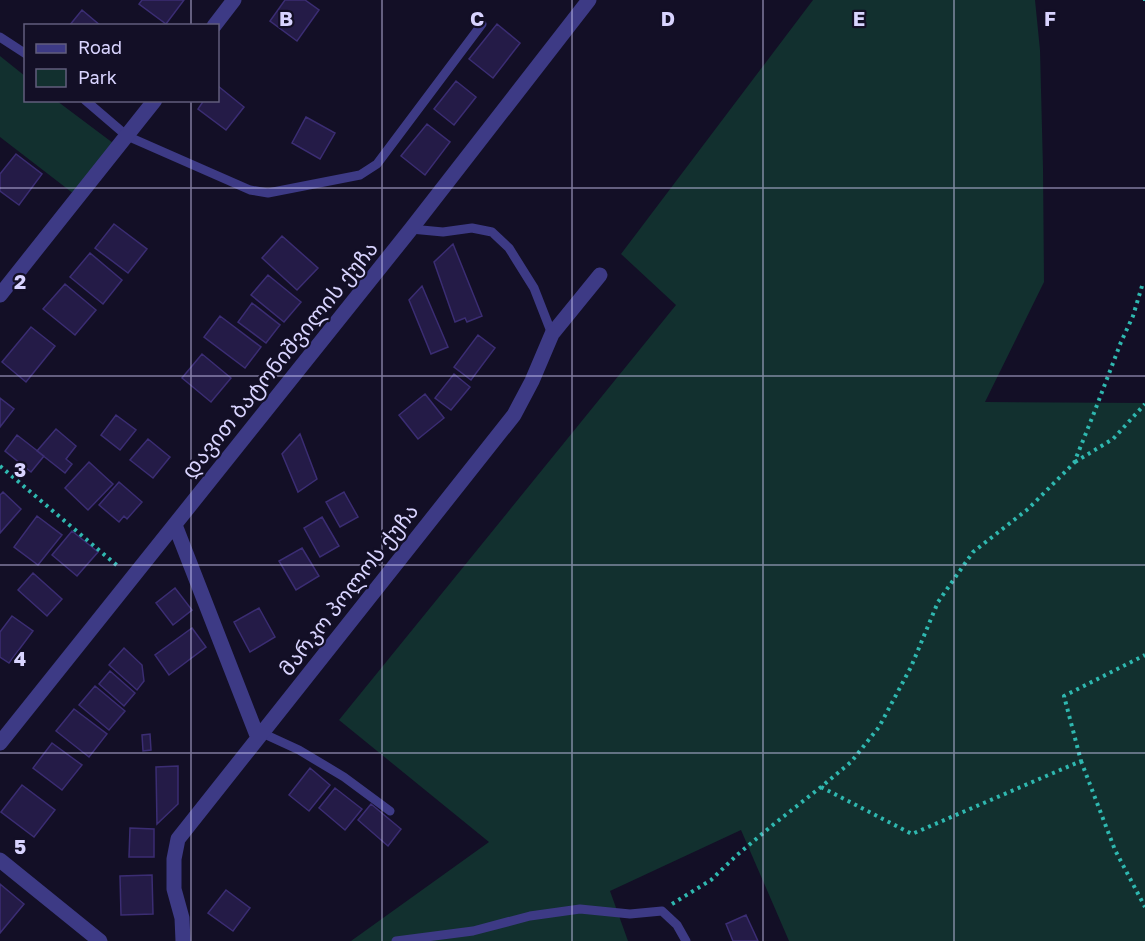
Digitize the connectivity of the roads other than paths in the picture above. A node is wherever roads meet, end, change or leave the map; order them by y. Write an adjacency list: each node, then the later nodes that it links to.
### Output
1 (234, 0): 3 (street)
2 (590, 0): 10 (street, დავით ბატონიშვილის ქუჩა)
3 (216, 24)
4 (482, 24): 9 (lane)
5 (0, 37): 6 (lane)
6 (24, 53)
7 (87, 102): 9 (lane)
8 (153, 102): 9 (street)
9 (127, 136): 12 (street)
10 (411, 229): 13 (lane); 14 (street, დავით ბატონიშვილის ქუჩა)
11 (600, 275): 13 (street, მარკო პოლოს ქუჩა)
12 (0, 295)
13 (552, 334): 15 (street, მარკო პოლოს ქუჩა)
14 (175, 525): 15 (street); 16 (street, დავით ბატონიშვილის ქუჩა)
15 (260, 735): 17 (lane); 20 (street, მარკო პოლოს ქუჩა)
16 (0, 743)
17 (390, 811)
18 (0, 860): 19 (street)
19 (100, 941)
20 (183, 941)
21 (396, 941): 22 (lane)
22 (686, 941)

